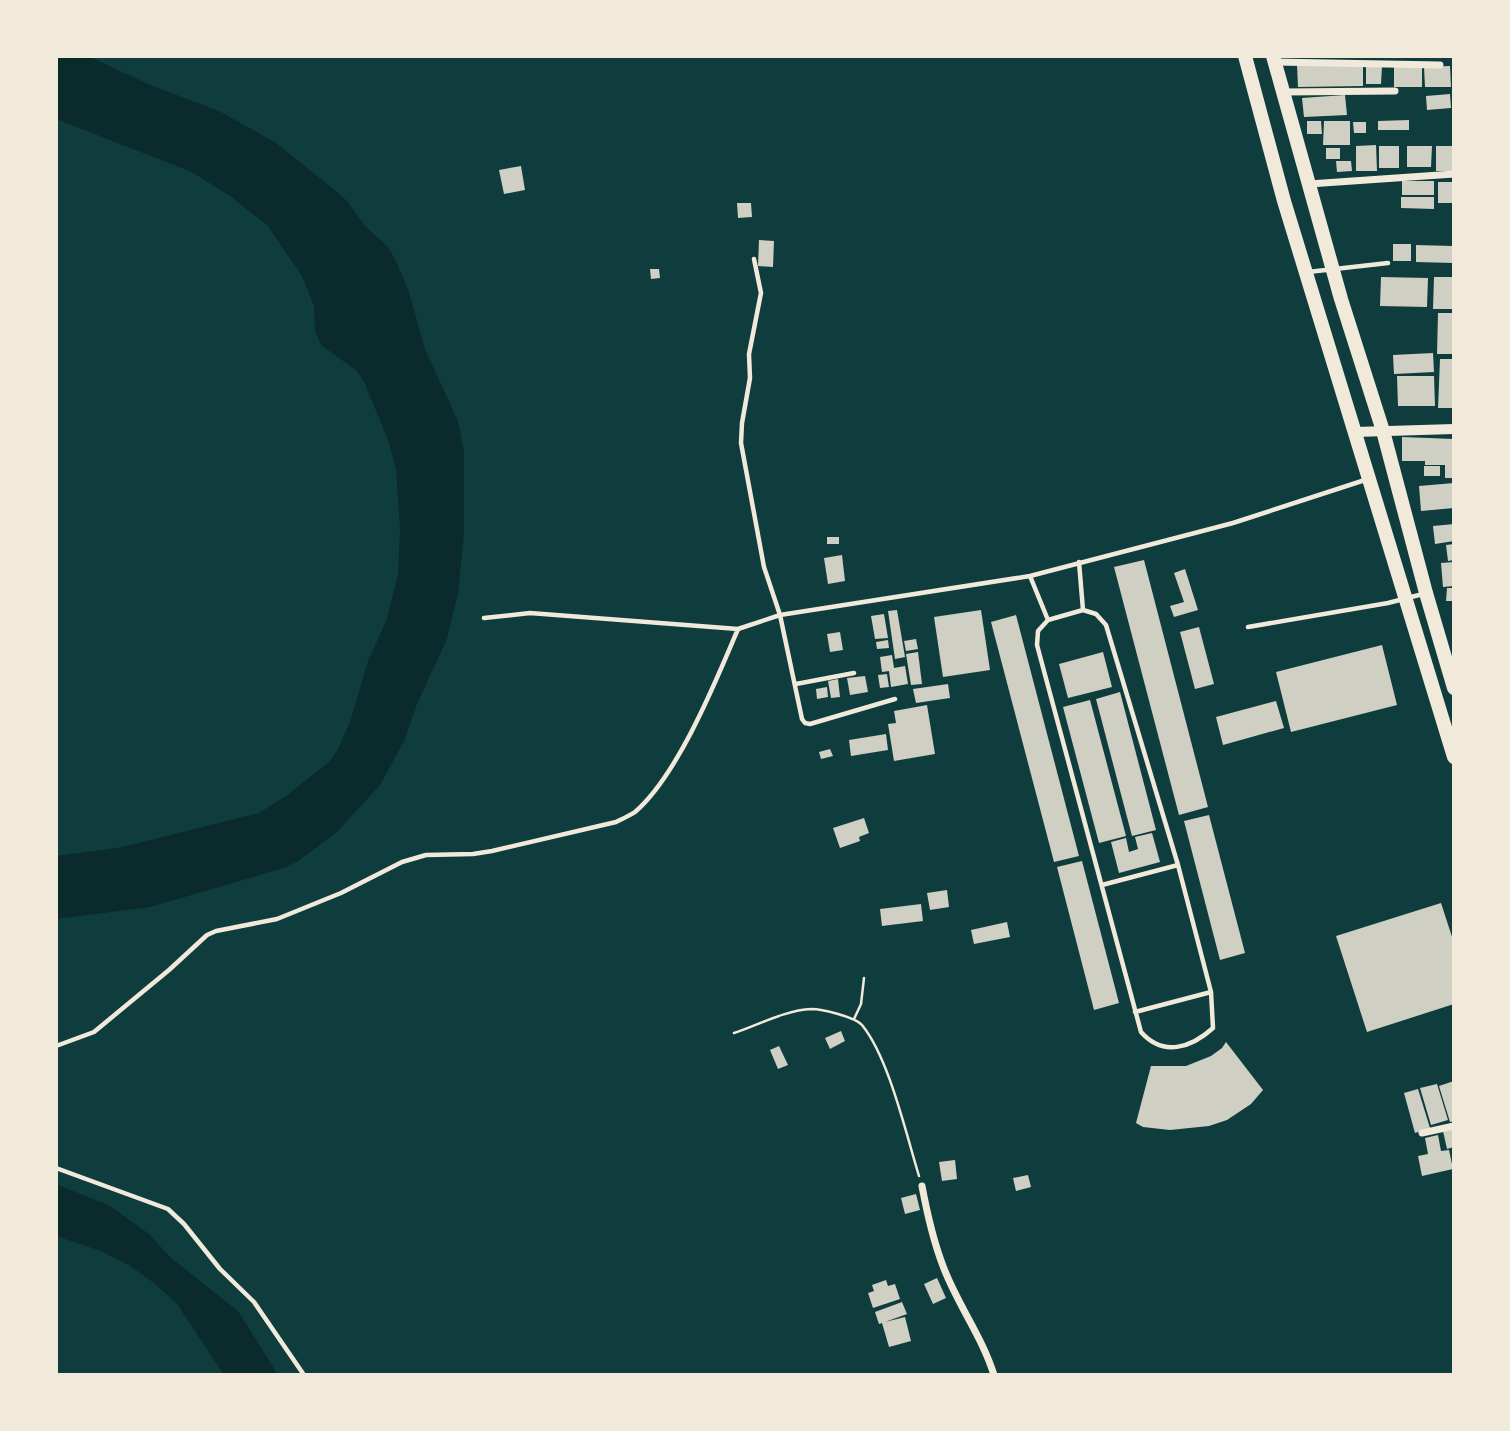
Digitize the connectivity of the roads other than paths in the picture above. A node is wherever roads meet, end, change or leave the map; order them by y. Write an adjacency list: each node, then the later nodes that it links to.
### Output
1 (1245, 56): 11 (main road)
2 (1273, 59): 3 (street); 5 (main road)
3 (1440, 65)
4 (1395, 91): 5 (street)
5 (1283, 92): 7 (main road)
6 (1454, 173): 7 (street)
7 (1310, 184): 10 (main road)
8 (754, 259): 21 (lane)
9 (1388, 263): 10 (lane)
10 (1332, 269): 11 (lane); 13 (main road)
11 (1306, 272): 14 (main road)
12 (1454, 429): 13 (street)
13 (1383, 431): 14 (street); 18 (main road)
14 (1356, 432): 15 (main road)
15 (1370, 478): 16 (lane); 19 (main road)
16 (1079, 562): 17 (lane); 20 (lane)
17 (1030, 576): 21 (lane); 23 (lane)
18 (1426, 593): 19 (lane); 26 (main road)
19 (1407, 600): 24 (lane); 31 (main road)
20 (1083, 610): 23 (lane); 32 (lane)
21 (780, 615): 25 (lane); 28 (lane)
22 (484, 618): 25 (lane)
23 (1048, 620): 33 (lane)
24 (1248, 627)
25 (738, 629): 36 (lane)
26 (1451, 671): 29 (main road)
27 (854, 673): 28 (lane)
28 (796, 684): 30 (lane)
29 (1454, 688)
30 (895, 699)
31 (1454, 757)
32 (1178, 865): 33 (lane); 34 (lane)
33 (1102, 885): 35 (lane)
34 (1211, 992): 35 (lane); 35 (lane)
35 (1135, 1012)
36 (56, 1046)
37 (1454, 1126): 38 (street)
38 (1422, 1133)
39 (56, 1168): 41 (lane)
40 (922, 1186): 42 (street)
41 (304, 1375)
42 (994, 1375)

